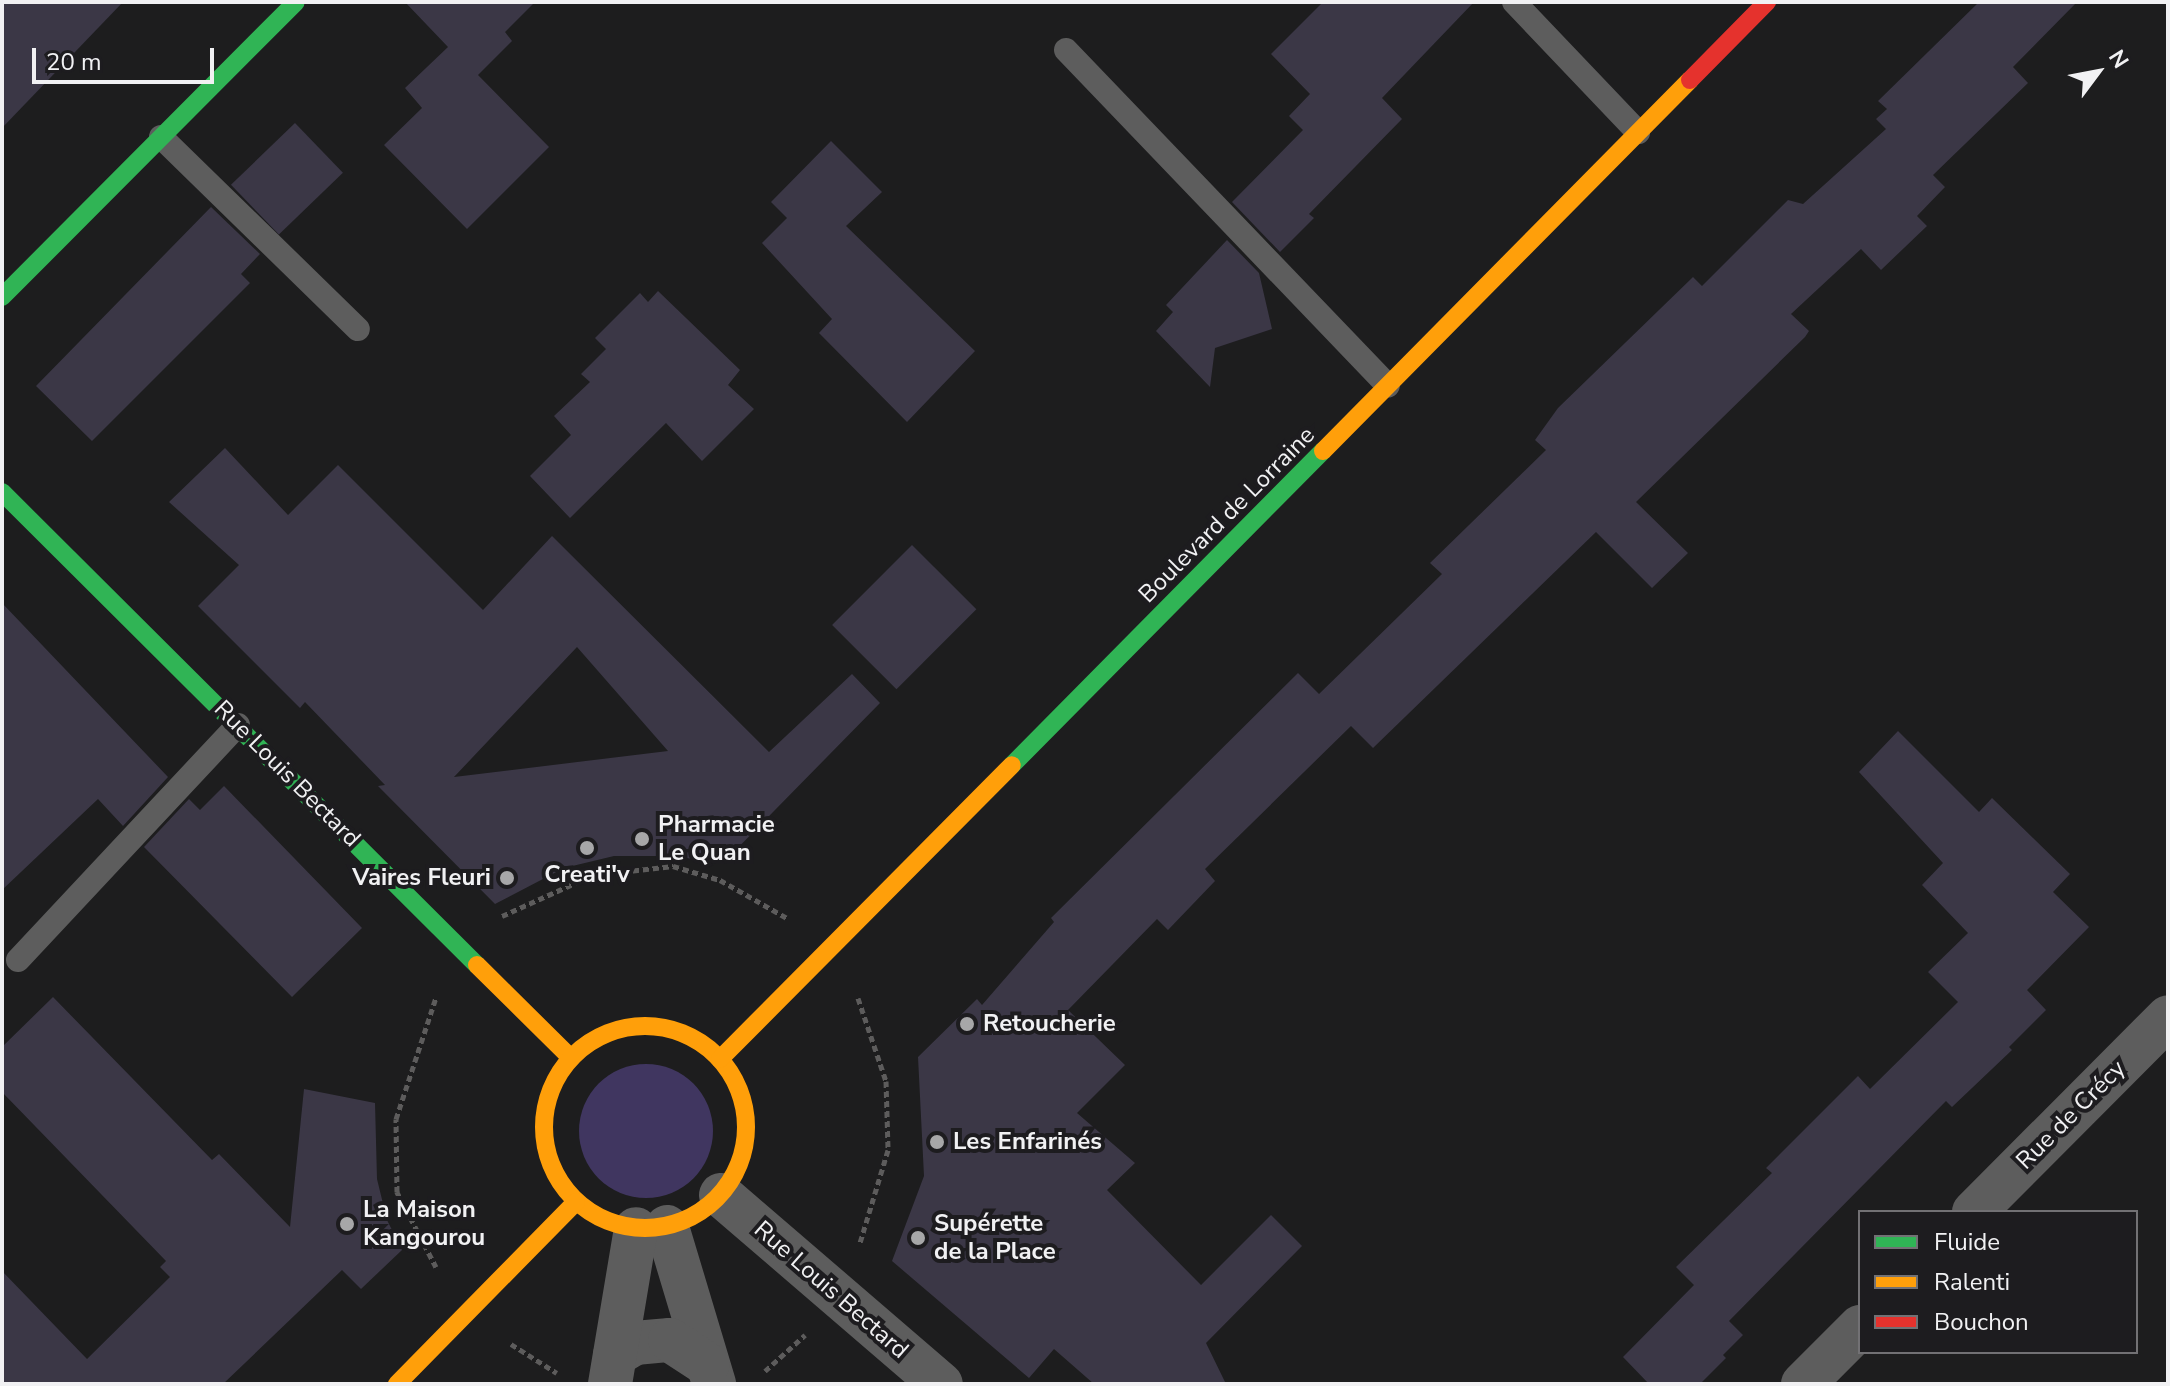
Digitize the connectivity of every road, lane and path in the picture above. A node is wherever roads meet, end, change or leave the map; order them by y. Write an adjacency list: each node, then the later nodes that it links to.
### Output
1 (296, 2): 6 (main road)
2 (1514, 2): 5 (lane)
3 (1767, 2): 5 (main road, Boulevard de Lorraine)
4 (1066, 50): 9 (lane)
5 (1638, 132): 9 (main road, Boulevard de Lorraine)
6 (161, 137): 7 (main road); 8 (lane)
7 (2, 297)
8 (358, 329)
9 (1388, 386): 13 (main road, Boulevard de Lorraine)
10 (2, 492): 11 (main road, Rue Louis Bectard)
11 (238, 725): 12 (main road, Rue Louis Bectard); 14 (lane)
12 (458, 943): 13 (path); 16 (main road, Rue Louis Bectard); 23 (path)
13 (830, 949): 17 (main road, Boulevard de Lorraine); 22 (path)
14 (18, 960)
15 (2168, 1017): 20 (street, Rue de Crécy)
16 (570, 1057): 17 (main road); 19 (main road)
17 (720, 1059): 18 (main road)
18 (721, 1195): 21 (main road); 22 (street, Rue Louis Bectard)
19 (576, 1202): 21 (main road); 23 (main road)
20 (1976, 1210)
21 (652, 1228): 25 (street); 26 (street)
22 (841, 1299): 27 (path); 29 (street, Rue Louis Bectard)
23 (467, 1313): 25 (path); 28 (main road)
24 (1858, 1329): 30 (street)
25 (599, 1372): 26 (street)
26 (711, 1375)
27 (761, 1375)
28 (397, 1384)
29 (941, 1384)
30 (1803, 1384)

